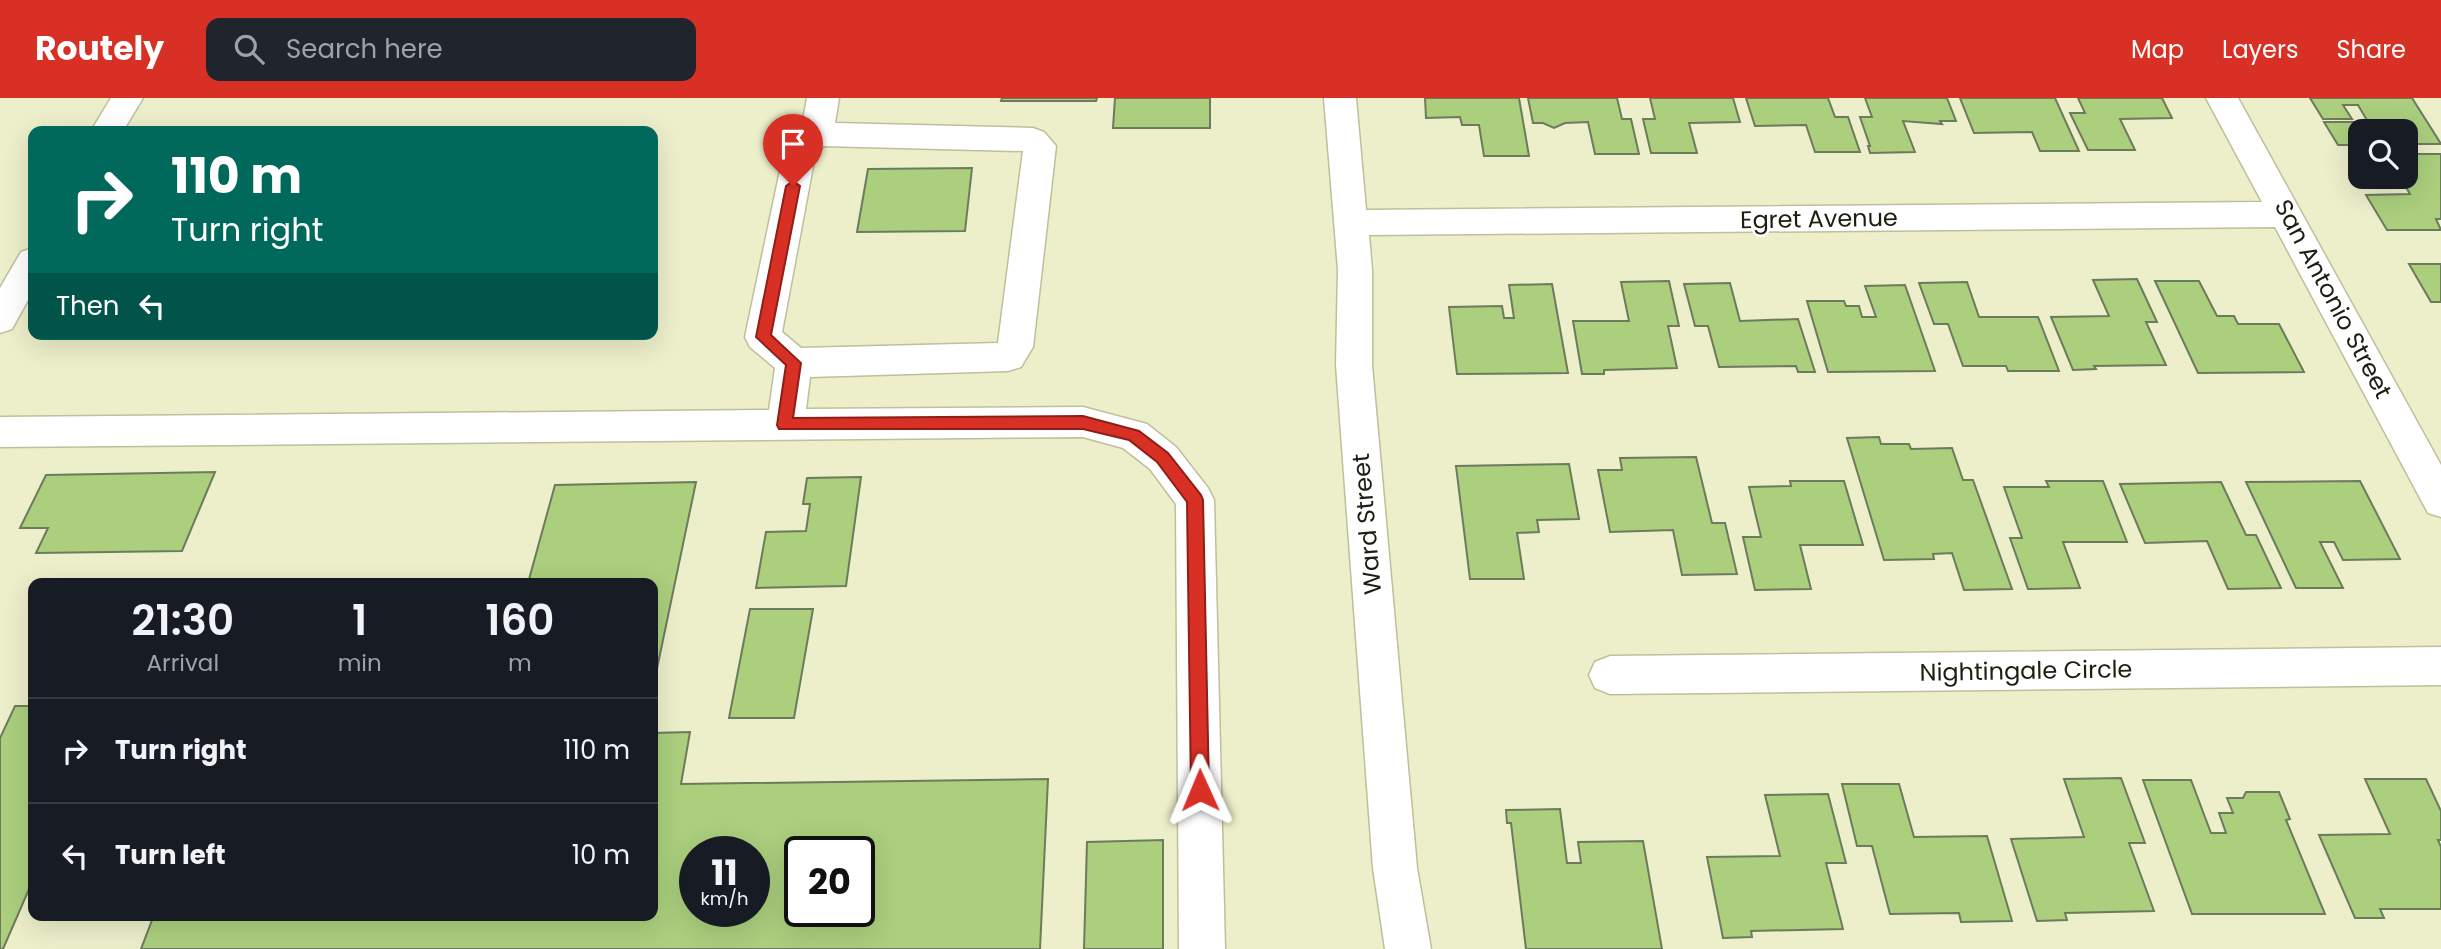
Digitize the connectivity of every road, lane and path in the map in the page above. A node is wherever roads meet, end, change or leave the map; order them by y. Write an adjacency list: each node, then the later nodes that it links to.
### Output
1 (127, 98): 5 (street)
2 (823, 98): 6 (street)
3 (1340, 98): 8 (street, Ward Street)
4 (2222, 98): 7 (street, San Antonio Street)
5 (110, 126)
6 (813, 134): 11 (street); 11 (street)
7 (2287, 214): 8 (street, Egret Avenue); 14 (street, San Antonio Street)
8 (1352, 223): 18 (street, Ward Street)
9 (28, 270): 10 (street)
10 (0, 319)
11 (794, 363): 12 (street)
12 (785, 425): 13 (street); 17 (street)
13 (0, 432)
14 (2441, 501)
15 (2441, 666): 16 (street, Nightingale Circle)
16 (1610, 675)
17 (1202, 949)
18 (1408, 949)

